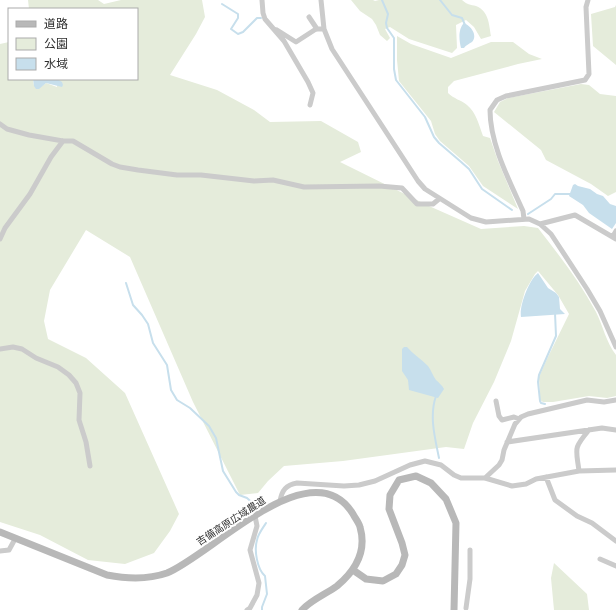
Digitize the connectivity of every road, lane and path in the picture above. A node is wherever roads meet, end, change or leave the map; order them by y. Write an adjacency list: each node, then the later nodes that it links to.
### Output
1 (262, 0): 5 (street)
2 (321, 0): 7 (street)
3 (588, 0): 12 (street)
4 (310, 17): 6 (street)
5 (273, 27): 6 (street); 8 (street)
6 (317, 29): 7 (street)
7 (324, 29): 11 (street)
8 (310, 105)
9 (0, 124): 10 (street)
10 (63, 141): 11 (street); 16 (street)
11 (438, 199): 12 (street)
12 (524, 219): 13 (street)
13 (540, 224): 15 (street); 17 (street)
14 (616, 231): 15 (street)
15 (614, 237)
16 (0, 239)
17 (616, 347)
18 (0, 349): 25 (street)
19 (616, 400): 21 (street)
20 (496, 401): 21 (street)
21 (519, 419): 24 (street)
22 (589, 430): 23 (street); 24 (street); 27 (street)
23 (616, 430)
24 (507, 442): 29 (street)
25 (90, 466)
26 (616, 470): 27 (street)
27 (579, 471): 28 (street)
28 (546, 477): 29 (street); 34 (street)
29 (486, 478): 30 (street)
30 (280, 501): 31 (street, 吉備高原広域農道); 39 (street, 吉備高原広域農道)
31 (255, 516): 33 (street, 吉備高原広域農道); 41 (street)
32 (0, 532): 33 (street, 吉備高原広域農道)
33 (15, 539): 36 (street)
34 (616, 541)
35 (470, 550): 40 (street)
36 (0, 551)
37 (600, 559): 38 (street)
38 (616, 566)
39 (354, 570): 42 (street, 吉備高原広域農道); 43 (street)
40 (466, 609)
41 (247, 610)
42 (302, 610)
43 (454, 610)

